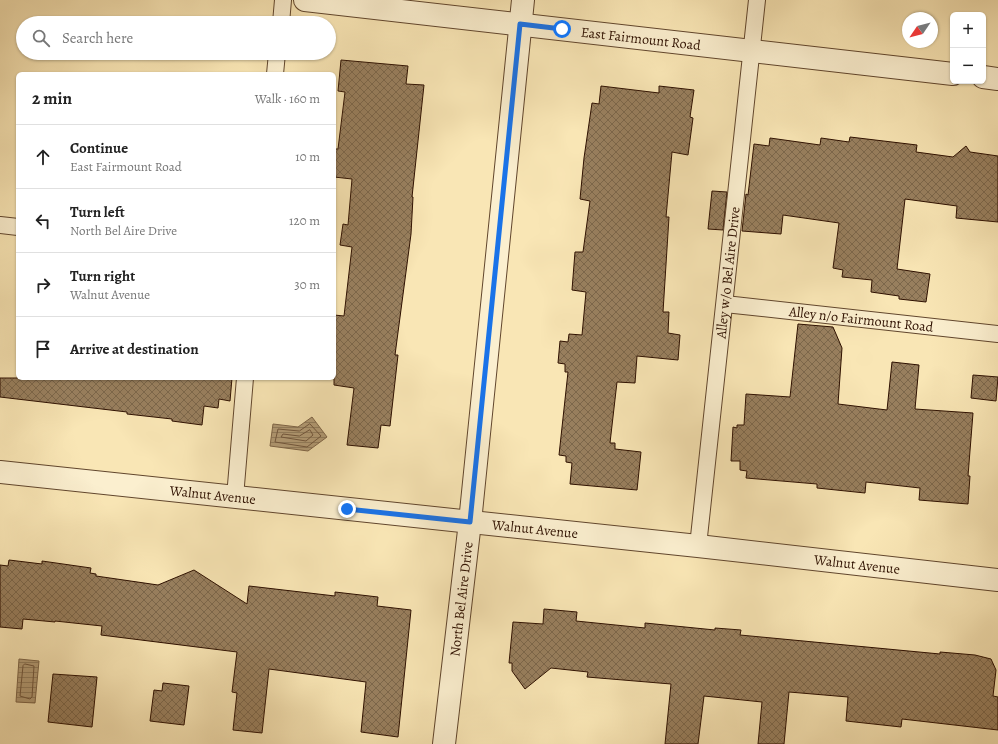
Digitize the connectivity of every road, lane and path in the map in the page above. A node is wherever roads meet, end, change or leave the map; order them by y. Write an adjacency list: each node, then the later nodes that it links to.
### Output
1 (283, 0): 5 (lane)
2 (305, 0): 6 (street, East Fairmount Road)
3 (523, 0): 6 (street, North Bel Aire Drive)
4 (758, 0): 7 (lane, Alley w/o Bel Aire Drive)
5 (281, 16)
6 (520, 24): 7 (street, East Fairmount Road); 20 (street, North Bel Aire Drive)
7 (751, 52): 10 (street, East Fairmount Road); 15 (lane, Alley w/o Bel Aire Drive)
8 (276, 60): 9 (lane)
9 (275, 72)
10 (950, 74)
11 (986, 77): 12 (street)
12 (998, 79)
13 (0, 225): 14 (lane)
14 (16, 227)
15 (725, 304): 16 (lane, Alley n/o Fairmount Road); 21 (lane, Alley w/o Bel Aire Drive)
16 (998, 334)
17 (245, 380): 19 (lane)
18 (0, 472): 19 (street, Walnut Avenue)
19 (235, 497): 20 (street, Walnut Avenue)
20 (470, 522): 21 (street, Walnut Avenue); 23 (street, North Bel Aire Drive)
21 (698, 546): 22 (street, Walnut Avenue)
22 (998, 580)
23 (444, 744)

